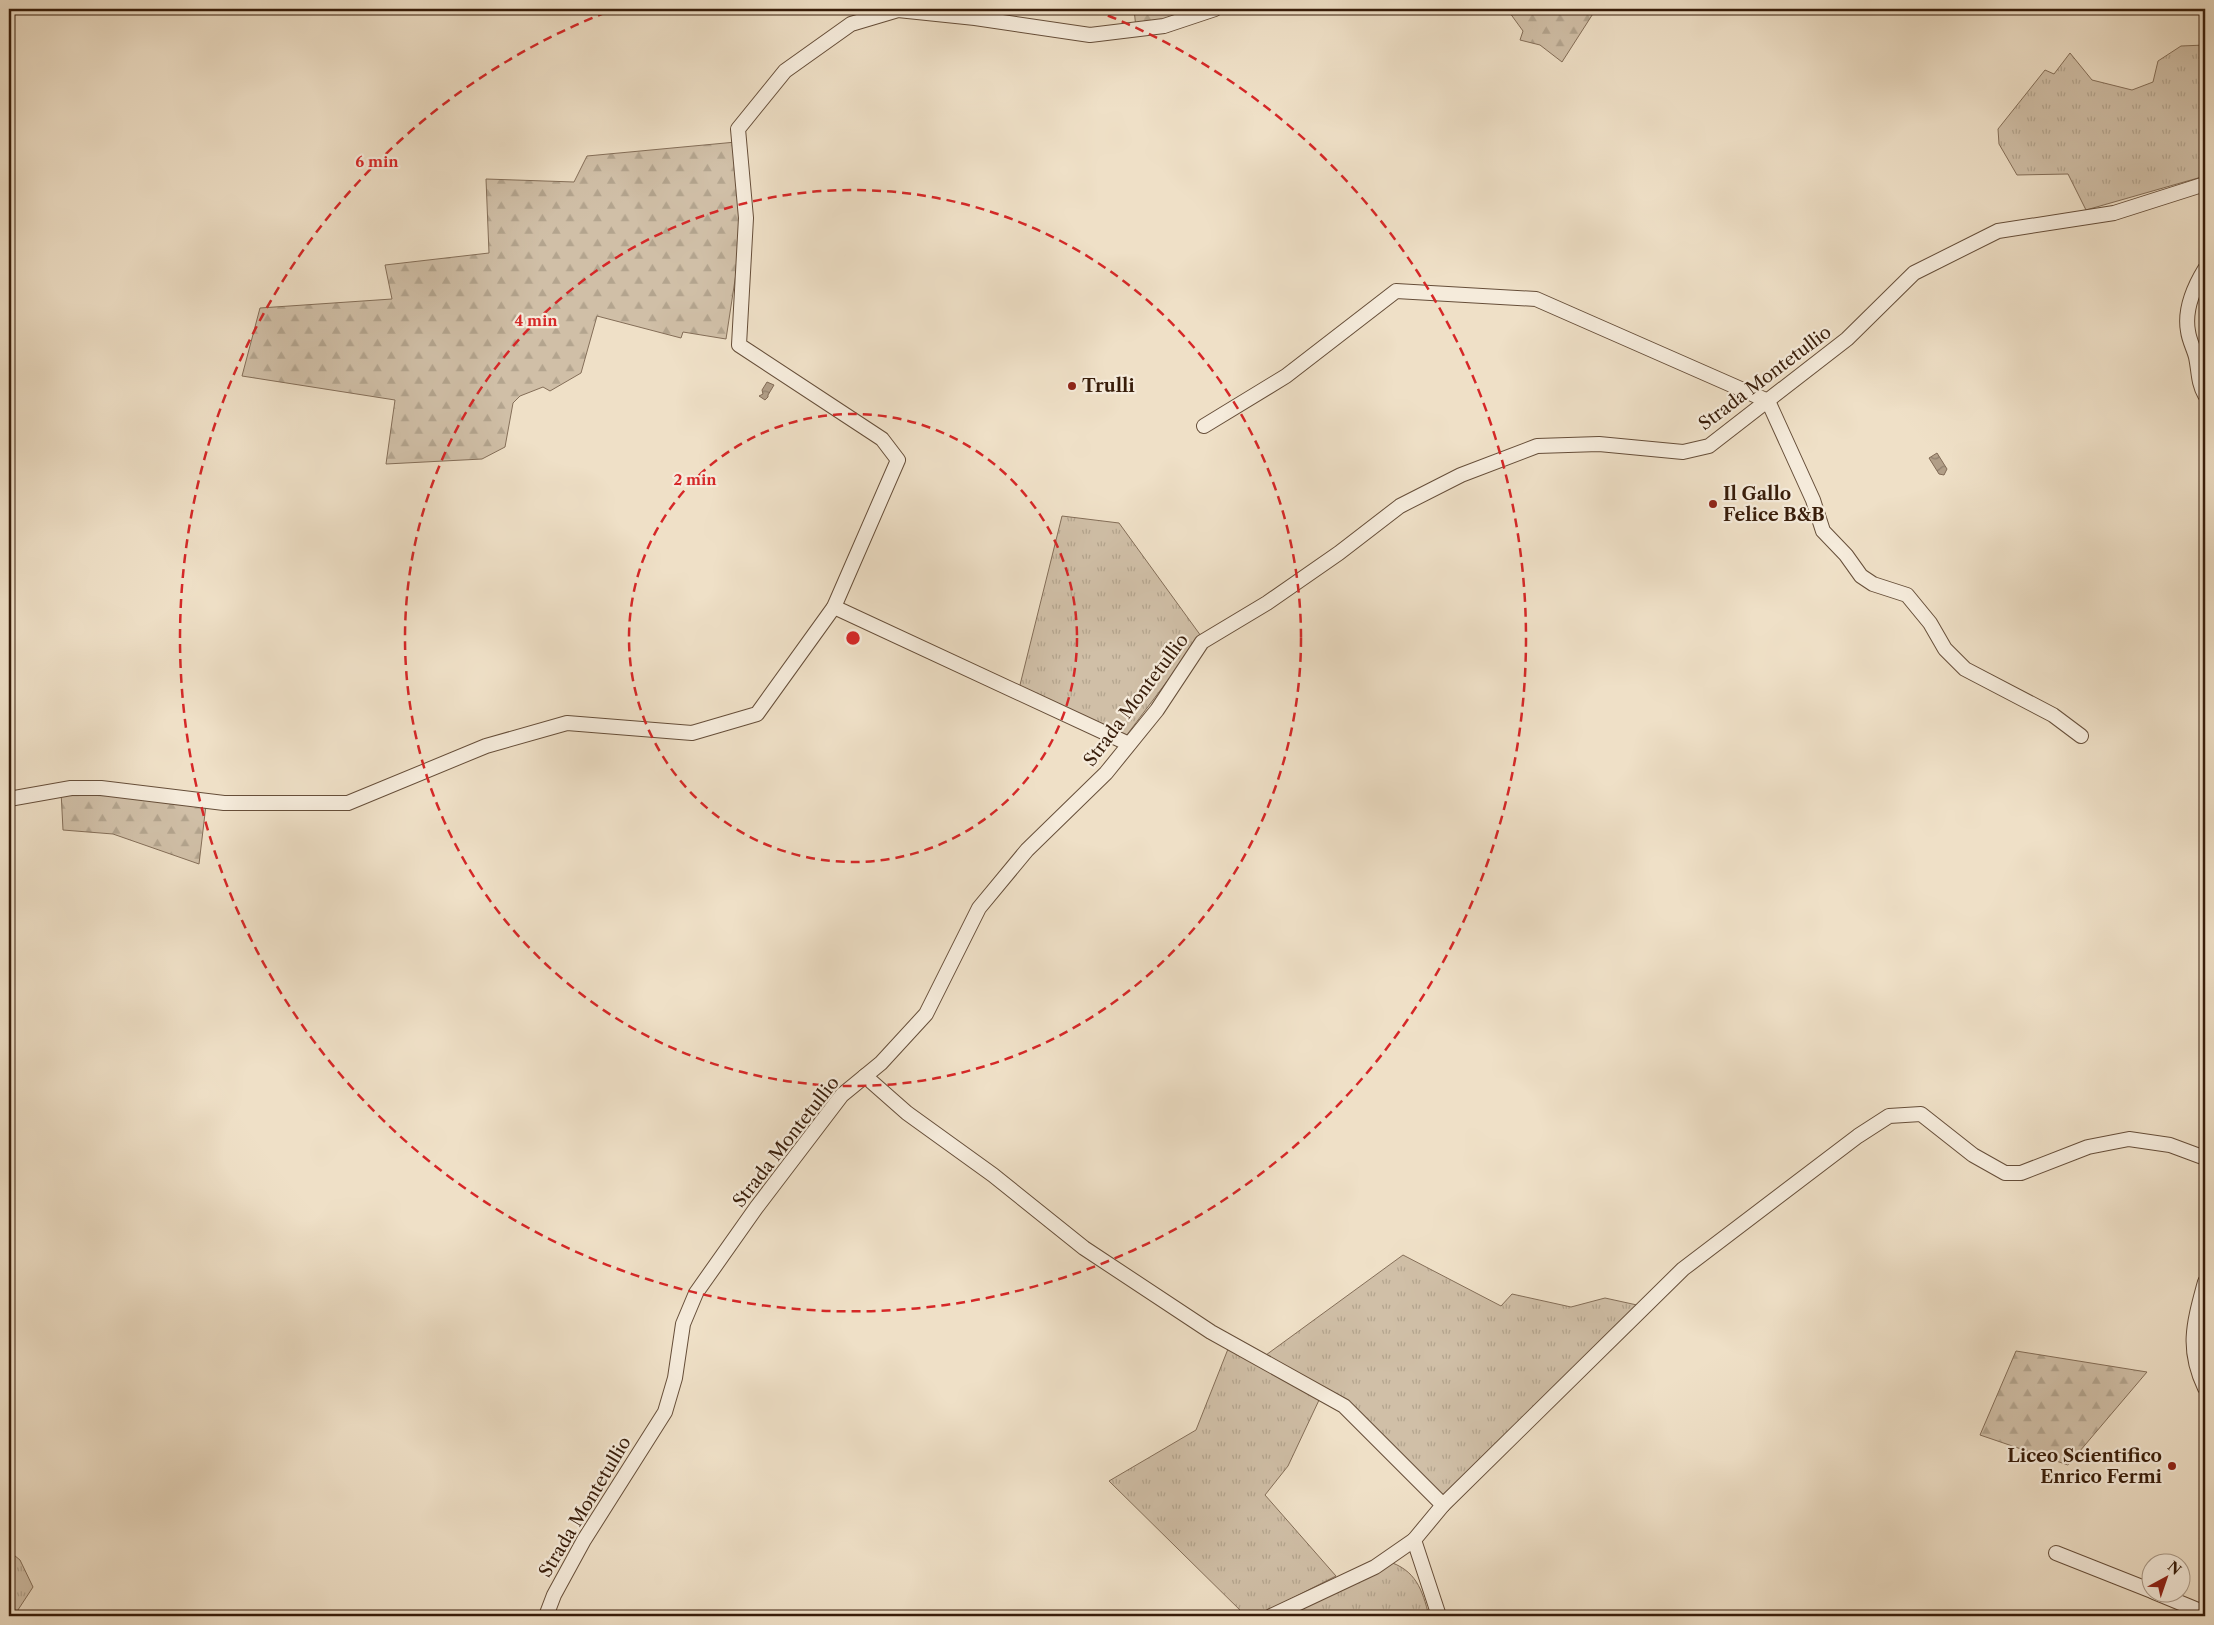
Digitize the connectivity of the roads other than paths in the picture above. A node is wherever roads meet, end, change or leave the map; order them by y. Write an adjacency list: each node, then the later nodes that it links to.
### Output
1 (1215, 9): 7 (street)
2 (2205, 184): 5 (street, Strada Montetullio)
3 (2205, 269): 4 (street)
4 (2205, 395)
5 (1768, 401): 6 (street); 8 (street); 9 (street, Strada Montetullio)
6 (1204, 426)
7 (834, 607): 9 (street); 10 (street)
8 (2081, 736)
9 (1129, 744): 11 (street, Strada Montetullio)
10 (9, 799)
11 (865, 1076): 15 (street); 21 (street, Strada Montetullio)
12 (2205, 1158): 15 (street)
13 (2205, 1282): 14 (street)
14 (2205, 1388)
15 (1443, 1505): 16 (street)
16 (1414, 1540): 22 (street); 23 (street)
17 (2056, 1553): 18 (street)
18 (2142, 1588)
19 (2178, 1602): 20 (street)
20 (2205, 1613)
21 (546, 1616)
22 (1271, 1616)
23 (1439, 1616)

